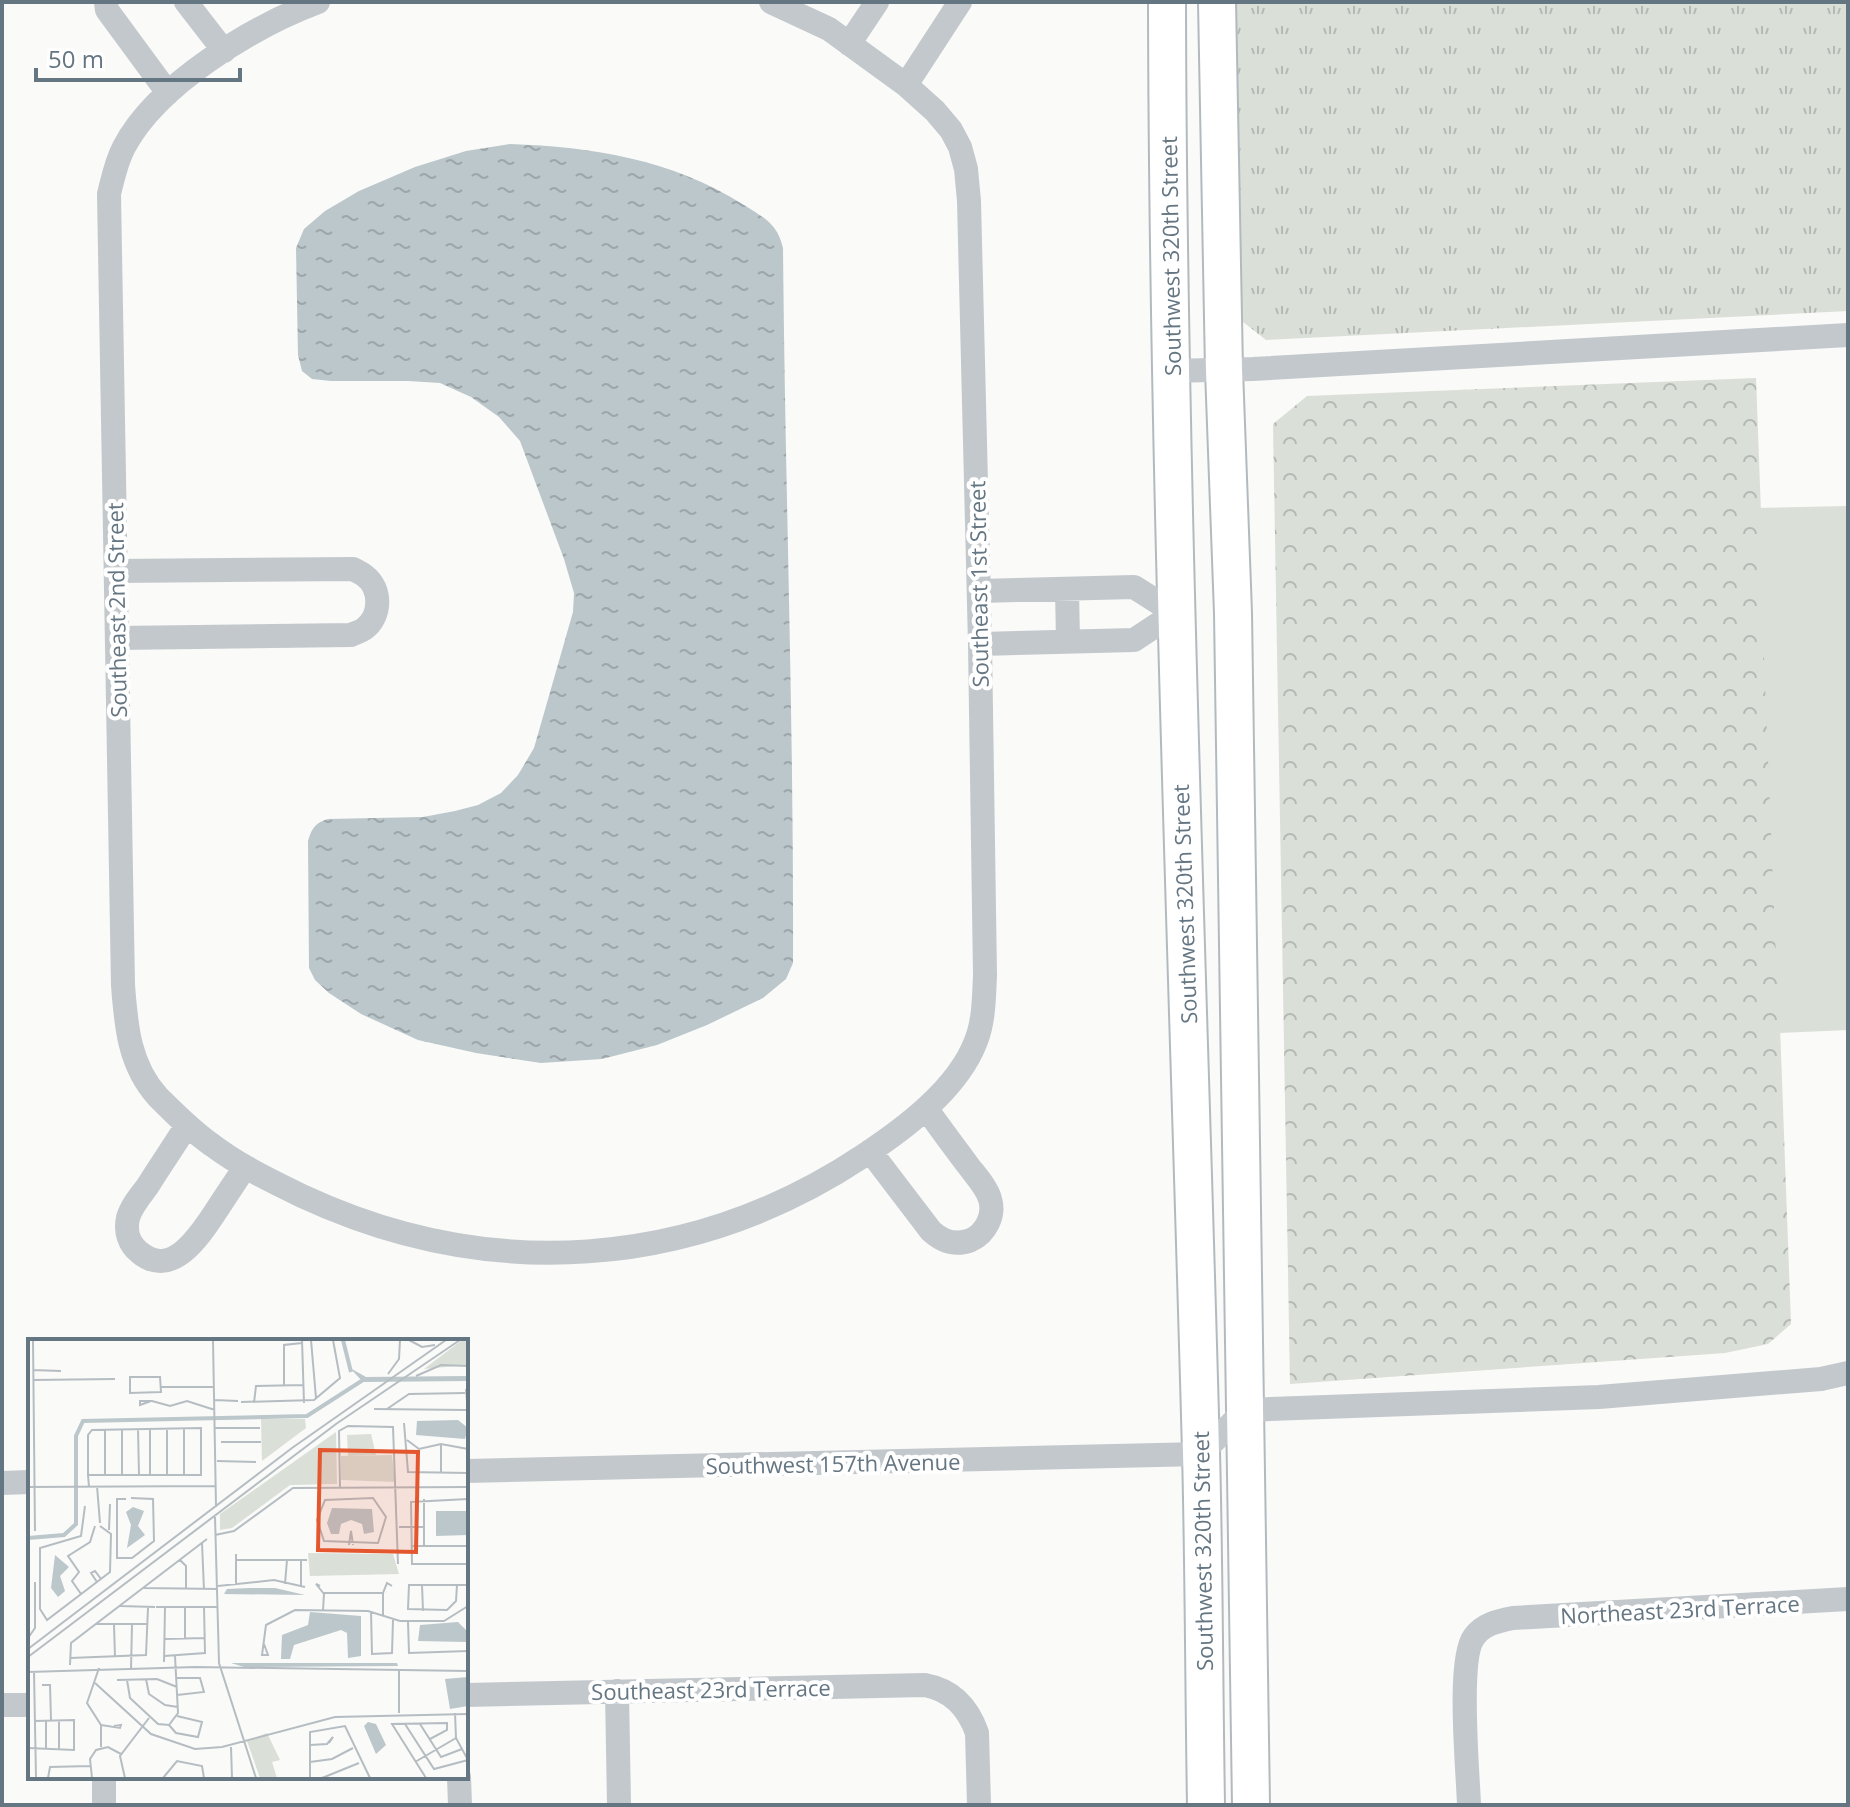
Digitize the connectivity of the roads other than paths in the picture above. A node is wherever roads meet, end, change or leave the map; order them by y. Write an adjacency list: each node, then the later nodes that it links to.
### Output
1 (106, 2): 12 (street)
2 (186, 2): 10 (street)
3 (318, 2): 10 (street, Southeast 2nd Street)
4 (771, 2): 9 (street, Southeast 1st Street)
5 (877, 2): 9 (street)
6 (960, 2): 11 (street)
7 (1167, 2): 15 (street, Southwest 320th Street)
8 (1217, 2): 14 (street, Southwest 320th Street)
9 (857, 49): 11 (street, Southeast 1st Street)
10 (224, 51): 12 (street, Southeast 2nd Street)
11 (906, 85): 18 (street, Southeast 1st Street)
12 (168, 93): 16 (street, Southeast 2nd Street)
13 (1848, 335): 14 (street)
14 (1224, 370): 15 (street); 20 (street, Southwest 320th Street)
15 (1171, 371): 19 (street, Southwest 320th Street)
16 (116, 571): 21 (street, Southeast 2nd Street); 21 (street)
17 (1067, 589): 18 (street); 19 (street); 22 (street)
18 (979, 591): 23 (street, Southeast 1st Street)
19 (1175, 613): 20 (street); 22 (street); 30 (street, Southwest 320th Street)
20 (1233, 613): 29 (street, Southwest 320th Street)
21 (117, 638): 25 (street, Southeast 2nd Street)
22 (1068, 641): 23 (street)
23 (980, 644): 24 (street, Southeast 1st Street)
24 (926, 1108): 26 (street, Southeast 1st Street); 26 (street)
25 (187, 1125): 27 (street, Southeast 2nd Street); 27 (street)
26 (870, 1151): 27 (street, Southeast 2nd Street)
27 (245, 1167)
28 (1848, 1373): 29 (street)
29 (1245, 1410): 30 (street); 46 (street, Southwest 320th Street)
30 (1201, 1454): 31 (street, Southwest 157th Avenue); 45 (street, Southwest 320th Street)
31 (468, 1471)
32 (28, 1482): 33 (street)
33 (2, 1483)
34 (1848, 1599): 47 (street, Northeast 23rd Terrace)
35 (617, 1691): 36 (street, Southeast 23rd Terrace); 43 (street); 44 (street, Southeast 23rd Terrace)
36 (468, 1695)
37 (2, 1705): 38 (street)
38 (28, 1705)
39 (104, 1779): 41 (street)
40 (459, 1779): 42 (street)
41 (104, 1805)
42 (460, 1805)
43 (619, 1805)
44 (979, 1805)
45 (1206, 1805)
46 (1251, 1805)
47 (1469, 1805)

